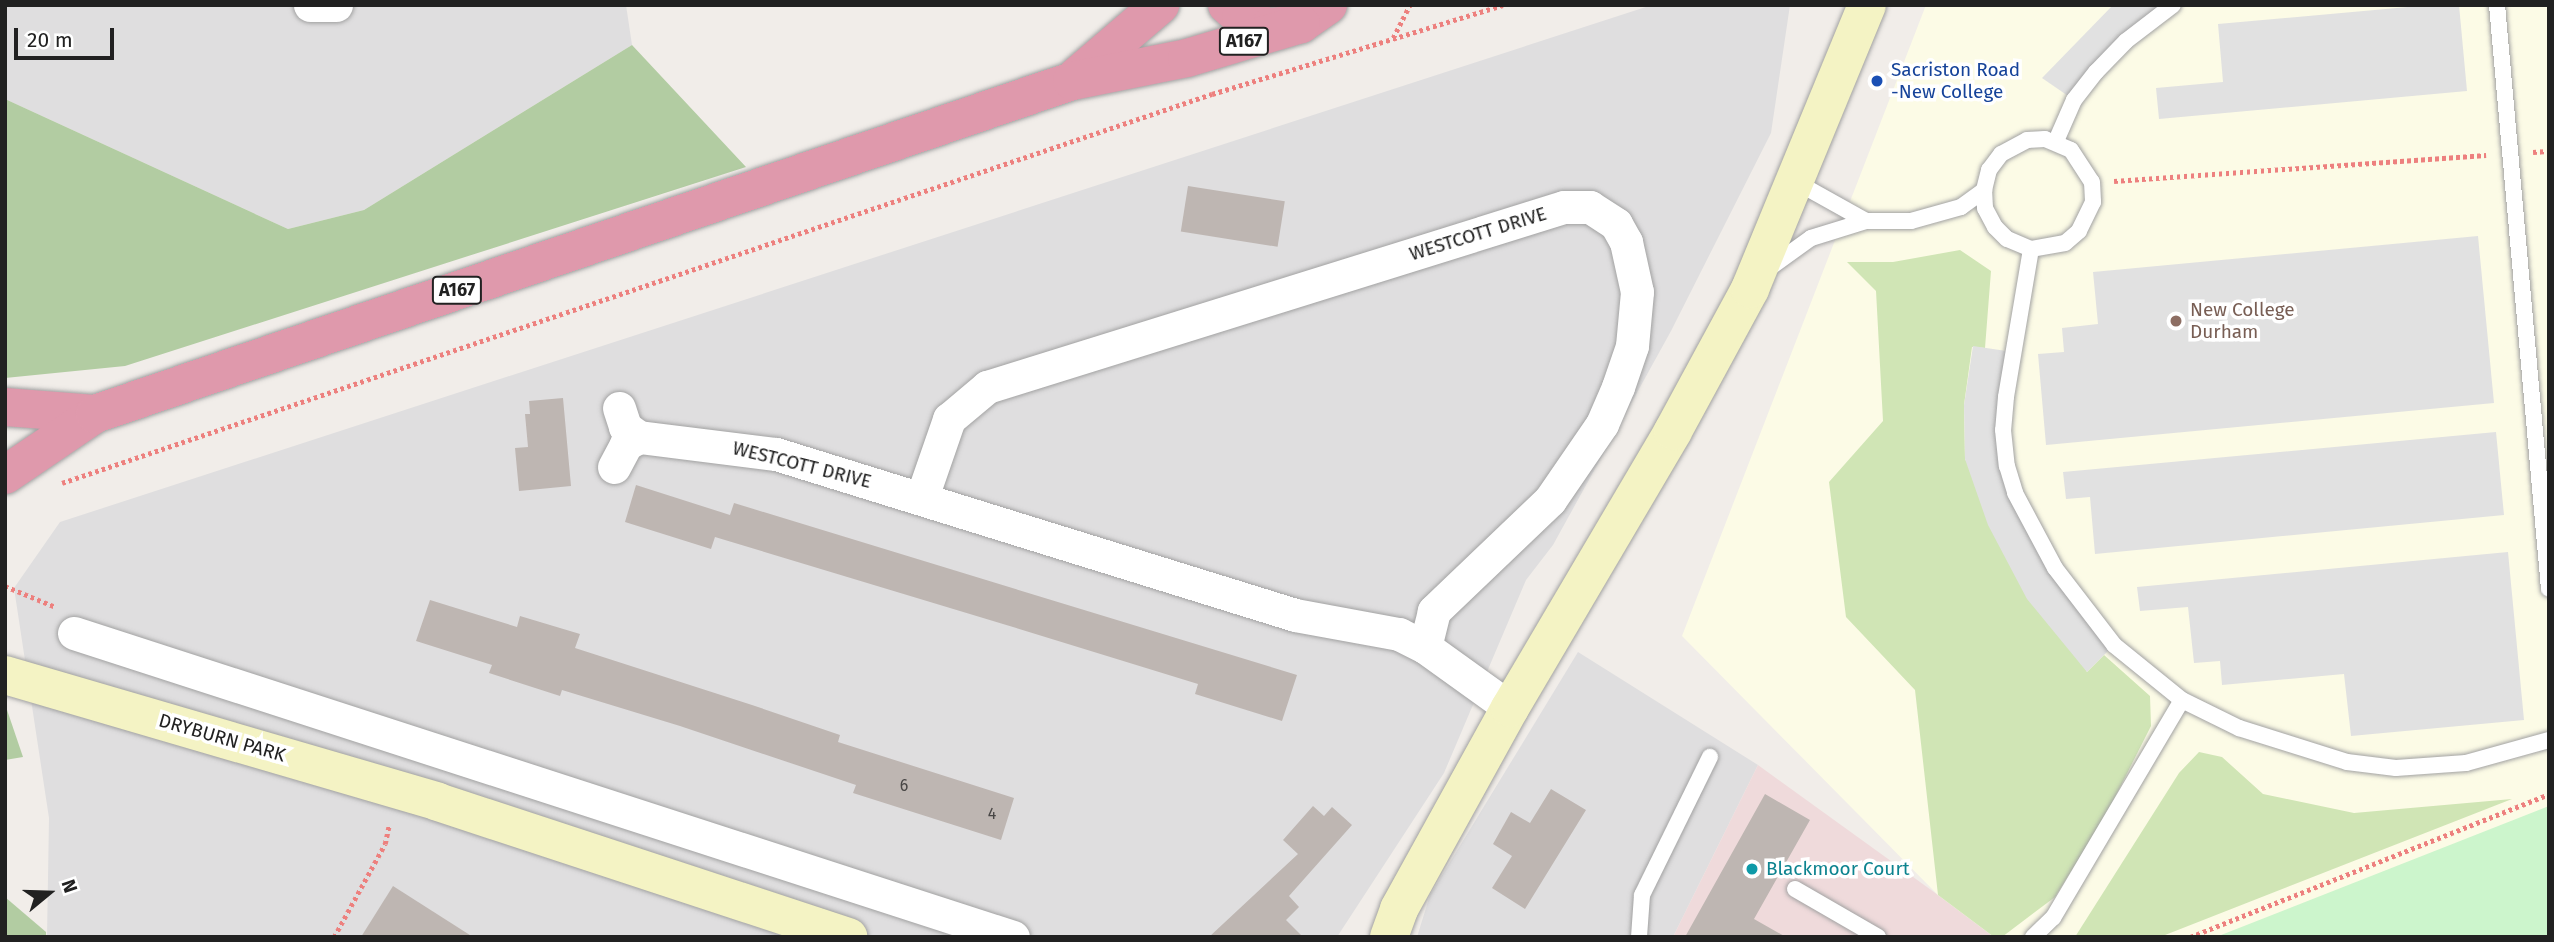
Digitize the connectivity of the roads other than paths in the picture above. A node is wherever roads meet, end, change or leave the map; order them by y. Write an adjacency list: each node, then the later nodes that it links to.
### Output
1 (310, 5): 2 (street)
2 (336, 5)
3 (1160, 5): 9 (highway, A167)
4 (1227, 5): 8 (highway)
5 (1867, 5): 11 (main road)
6 (2173, 5): 10 (lane)
7 (2497, 5): 23 (lane)
8 (1314, 14): 9 (highway, A167)
9 (1072, 81): 18 (highway, A167)
10 (2056, 141): 12 (lane); 14 (lane)
11 (1796, 182): 13 (lane); 15 (main road)
12 (1983, 190): 13 (lane); 14 (lane)
13 (1866, 221): 15 (lane)
14 (2031, 249): 27 (lane)
15 (1755, 278): 28 (main road)
16 (5, 407): 18 (highway, A167)
17 (620, 408): 19 (street)
18 (95, 414): 21 (highway, A167)
19 (639, 437): 20 (street); 22 (street, WESTCOTT DRIVE)
20 (614, 467)
21 (5, 475)
22 (922, 497): 25 (street, WESTCOTT DRIVE); 25 (street, WESTCOTT DRIVE)
23 (2549, 589)
24 (74, 633): 30 (street)
25 (1425, 647): 28 (street, WESTCOTT DRIVE)
26 (5, 675): 32 (main road, DRYBURN PARK)
27 (2182, 699): 29 (lane); 42 (lane)
28 (1510, 708): 36 (main road)
29 (2549, 740)
30 (454, 757): 32 (street); 33 (street)
31 (1710, 757): 40 (lane)
32 (438, 802): 35 (main road, DRYBURN PARK)
33 (811, 875): 35 (street); 38 (street)
34 (1795, 888): 41 (lane)
35 (797, 920): 37 (main road, DRYBURN PARK)
36 (1394, 923): 39 (main road)
37 (848, 937)
38 (1013, 937)
39 (1373, 937)
40 (1639, 937)
41 (1878, 937)
42 (2033, 937)

